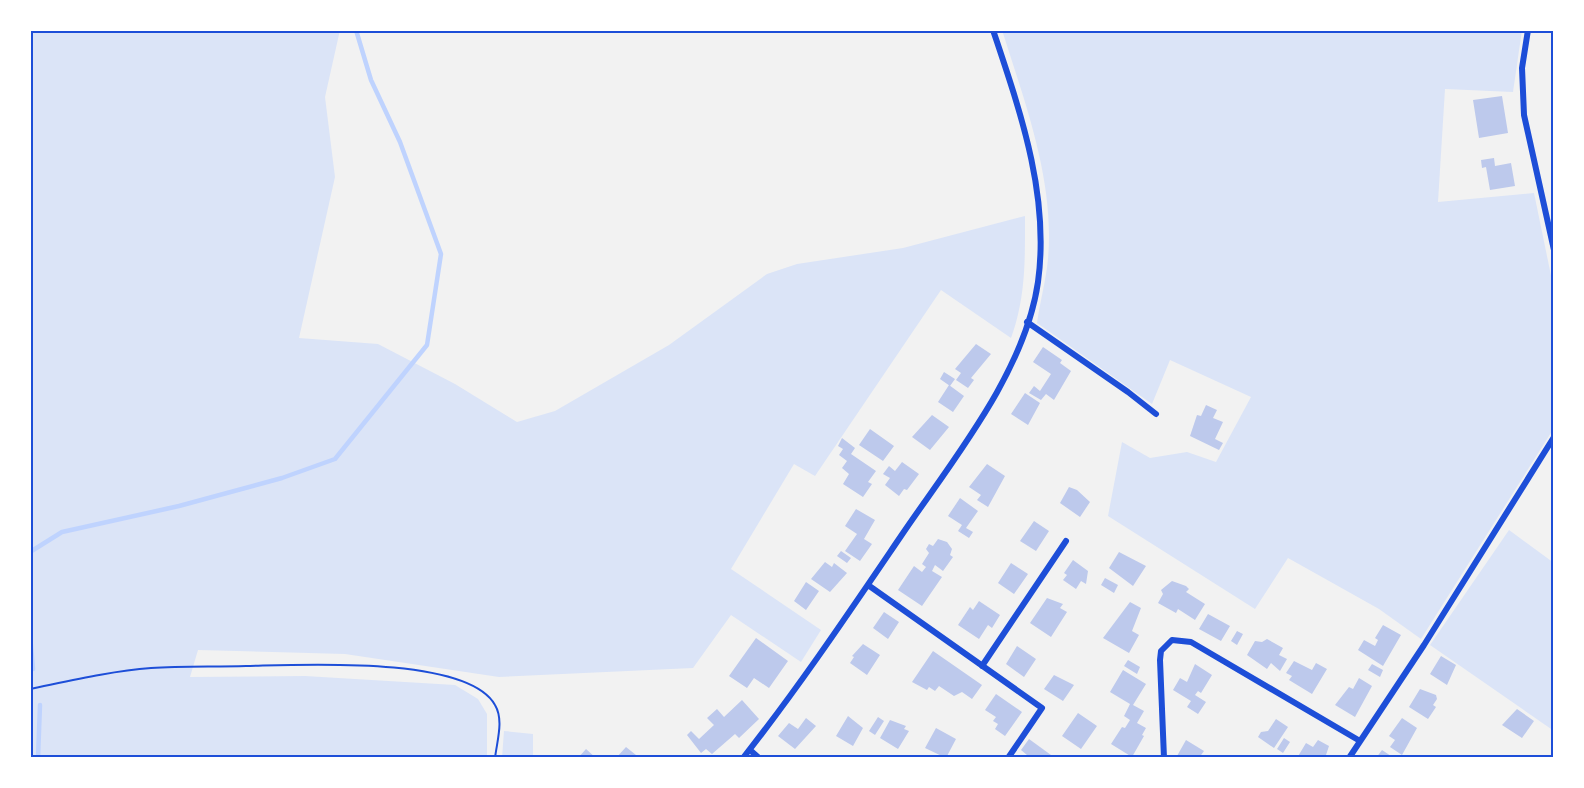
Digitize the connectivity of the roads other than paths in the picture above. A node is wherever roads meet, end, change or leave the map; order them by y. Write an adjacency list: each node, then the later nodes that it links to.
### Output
1 (993, 30): 4 (street)
2 (1528, 30): 3 (street)
3 (1554, 250)
4 (1027, 322): 5 (street); 8 (street)
5 (1156, 414)
6 (1554, 437): 10 (street)
7 (1066, 541): 9 (street)
8 (868, 585): 9 (street); 11 (street)
9 (982, 666): 14 (street)
10 (1360, 741): 15 (street); 16 (street)
11 (750, 750): 12 (street); 13 (street)
12 (743, 758)
13 (759, 758)
14 (1008, 758)
15 (1164, 758)
16 (1349, 758)

